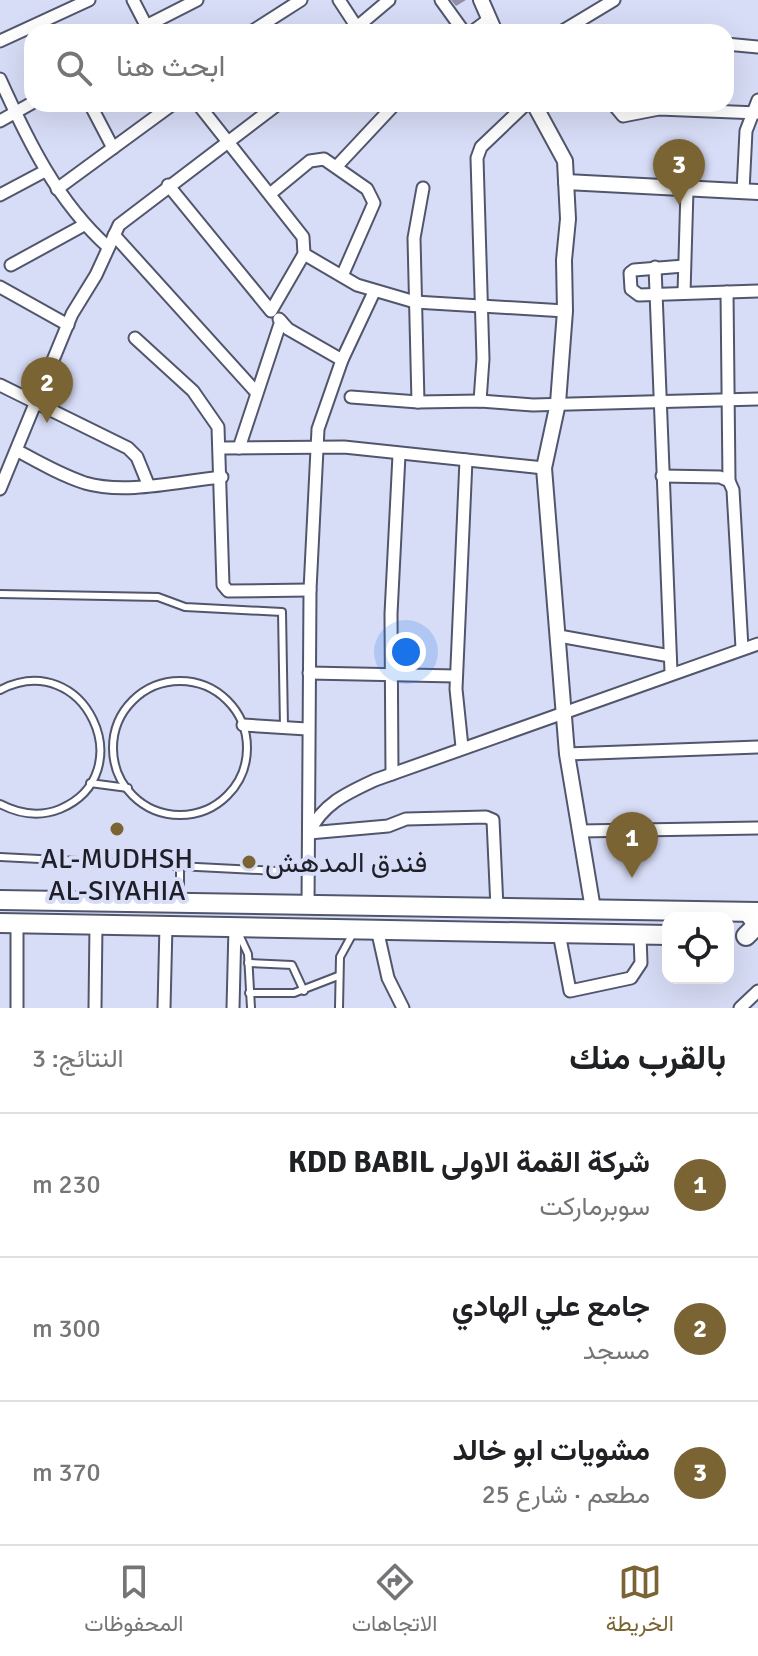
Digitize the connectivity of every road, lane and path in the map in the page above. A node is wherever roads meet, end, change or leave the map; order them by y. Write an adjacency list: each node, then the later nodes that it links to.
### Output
1 (89, 0): 10 (street)
2 (133, 0): 11 (street)
3 (197, 0): 12 (street)
4 (301, 0): 13 (street)
5 (339, 0): 14 (street)
6 (389, 0): 15 (street)
7 (441, 0): 16 (street)
8 (481, 0): 17 (street)
9 (614, 0): 18 (street)
10 (37, 24)
11 (145, 24)
12 (156, 24)
13 (264, 24)
14 (355, 24)
15 (365, 24)
16 (458, 24)
17 (491, 24)
18 (578, 24)
19 (24, 30): 20 (street)
20 (0, 41)
21 (734, 45): 22 (street)
22 (758, 47)
23 (0, 79): 26 (street)
24 (758, 100): 37 (street)
25 (24, 107): 26 (street)
26 (15, 112): 38 (street); 42 (street)
27 (94, 112): 40 (street)
28 (162, 112): 40 (street)
29 (205, 112): 39 (street)
30 (267, 112): 39 (street)
31 (388, 112): 41 (street)
32 (518, 112): 66 (street)
33 (538, 112): 43 (street)
34 (620, 112): 35 (street)
35 (644, 112)
36 (732, 112): 37 (street)
37 (756, 113): 48 (street)
38 (0, 121)
39 (228, 140): 44 (street); 49 (street)
40 (113, 148): 46 (street)
41 (337, 166): 49 (street); 58 (street)
42 (45, 171): 46 (street); 50 (street)
43 (566, 182): 47 (street); 68 (street)
44 (168, 185): 52 (street); 67 (street)
45 (423, 188): 65 (street)
46 (57, 189): 51 (street)
47 (687, 190): 48 (street); 56 (street)
48 (750, 192)
49 (270, 194): 54 (street)
50 (0, 195)
51 (84, 225): 53 (street); 55 (street)
52 (114, 235): 53 (street); 74 (street)
53 (108, 247): 70 (street)
54 (304, 254): 58 (street); 67 (street)
55 (11, 265)
56 (684, 266): 57 (street); 64 (street)
57 (655, 267): 63 (street); 63 (street)
58 (342, 276): 61 (street)
59 (0, 287): 70 (street)
60 (758, 291): 62 (street)
61 (374, 292): 65 (street); 72 (street)
62 (727, 292): 64 (street); 76 (street)
63 (657, 293): 64 (street); 77 (street)
64 (684, 293)
65 (415, 302): 66 (street); 80 (street)
66 (479, 304): 68 (street); 79 (street)
67 (271, 311): 69 (street)
68 (565, 311): 82 (street)
69 (281, 321): 72 (street); 74 (street)
70 (68, 325): 81 (street)
71 (135, 338): 84 (street)
72 (342, 360): 83 (street)
73 (0, 385): 81 (street)
74 (256, 392): 85 (street)
75 (351, 397): 80 (street)
76 (728, 398): 77 (street); 78 (street); 92 (street)
77 (661, 399): 82 (street); 90 (street)
78 (758, 399)
79 (480, 401): 80 (street); 82 (street)
80 (418, 402)
81 (37, 403): 86 (street); 93 (street)
82 (558, 403): 89 (street)
83 (318, 446): 85 (street); 87 (street); 95 (street)
84 (222, 448): 85 (street); 91 (street)
85 (239, 448)
86 (18, 451): 93 (street); 94 (street)
87 (399, 455): 88 (street); 103 (street)
88 (466, 460): 89 (street); 104 (street)
89 (544, 468): 97 (street)
90 (662, 476): 92 (street); 100 (street)
91 (222, 477): 93 (street); 95 (street)
92 (729, 481): 99 (street)
93 (148, 484)
94 (0, 489)
95 (310, 590): 102 (street)
96 (0, 594): 108 (lane)
97 (559, 636): 100 (street); 106 (street)
98 (758, 644): 99 (street)
99 (742, 648): 101 (street)
100 (670, 656): 101 (street)
101 (671, 672): 106 (street)
102 (309, 673): 103 (street); 109 (street)
103 (391, 675): 104 (street); 115 (street)
104 (456, 676): 112 (street)
105 (0, 690): 110 (lane)
106 (564, 711): 112 (street); 114 (street)
107 (243, 725): 108 (street); 111 (lane); 117 (lane)
108 (284, 727): 109 (street)
109 (307, 729): 121 (street)
110 (100, 745): 111 (lane); 116 (lane)
111 (114, 745): 117 (lane)
112 (462, 747): 115 (street)
113 (758, 747): 114 (street)
114 (567, 754): 120 (street)
115 (392, 774): 121 (street)
116 (90, 783): 117 (lane); 118 (lane)
117 (128, 788)
118 (0, 804)
119 (758, 828): 120 (street)
120 (580, 831): 129 (street)
121 (309, 833): 127 (street); 128 (street)
122 (0, 857): 123 (lane)
123 (180, 866): 124 (lane); 126 (lane)
124 (277, 871)
125 (0, 900): 126 (highway)
126 (180, 904): 127 (highway)
127 (308, 907): 128 (highway)
128 (497, 908): 129 (highway)
129 (593, 909): 130 (highway)
130 (753, 912): 140 (highway)
131 (8, 923): 132 (highway); 146 (street)
132 (96, 924): 133 (highway); 147 (street)
133 (166, 925): 134 (highway); 148 (street)
134 (235, 927): 135 (highway); 141 (lane); 149 (street)
135 (356, 929): 136 (highway); 142 (lane)
136 (377, 929): 137 (highway); 152 (street)
137 (559, 933): 138 (highway); 138 (street)
138 (640, 935): 139 (highway)
139 (662, 935)
140 (744, 937)
141 (248, 963): 143 (lane); 145 (lane)
142 (338, 976): 143 (lane); 151 (lane)
143 (304, 991): 145 (lane)
144 (758, 991): 153 (street)
145 (249, 993): 150 (lane)
146 (17, 1008)
147 (95, 1008)
148 (164, 1008)
149 (233, 1008)
150 (251, 1008)
151 (339, 1008)
152 (403, 1008)
153 (740, 1008)

